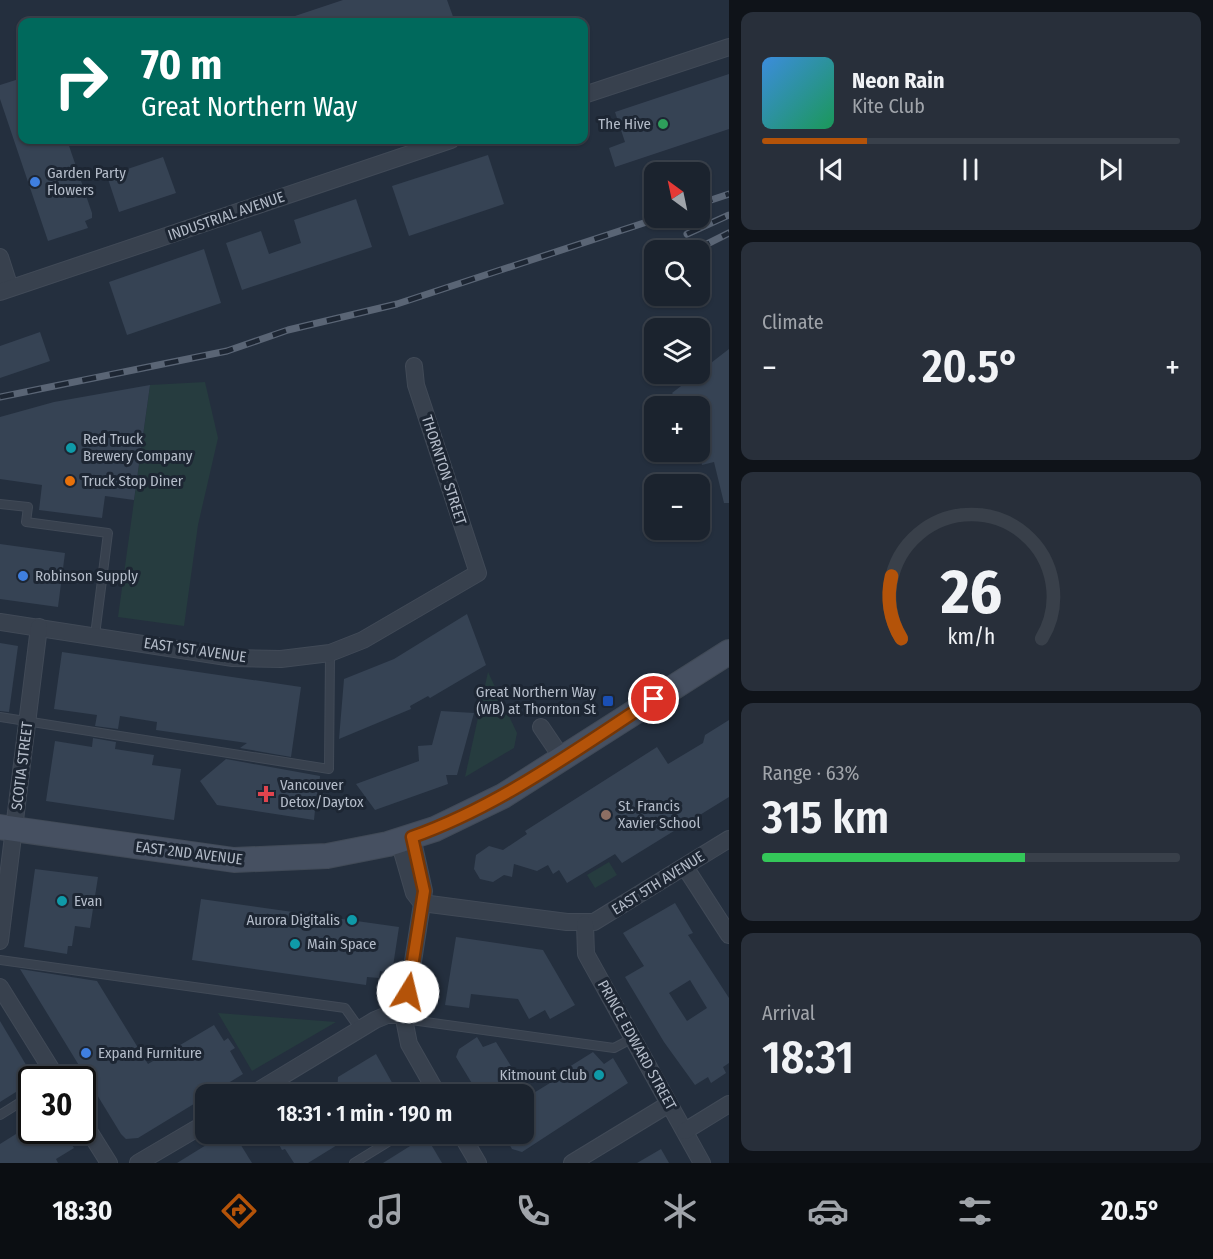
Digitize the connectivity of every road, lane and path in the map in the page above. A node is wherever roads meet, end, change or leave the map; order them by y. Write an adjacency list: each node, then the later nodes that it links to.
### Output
1 (729, 47): 2 (street)
2 (588, 94)
3 (439, 144): 5 (street, INDUSTRIAL AVENUE)
4 (0, 256): 5 (street)
5 (5, 290)
6 (414, 366): 8 (street, THORNTON STREET)
7 (0, 504): 11 (lane)
8 (478, 573): 13 (street, EAST 1ST AVENUE)
9 (0, 622): 10 (street, EAST 1ST AVENUE)
10 (39, 627): 11 (street, EAST 1ST AVENUE); 15 (street, SCOTIA STREET)
11 (95, 635): 13 (street, EAST 1ST AVENUE)
12 (729, 652): 17 (main road, EAST 2ND AVENUE)
13 (330, 653): 15 (lane)
14 (0, 717): 15 (lane)
15 (27, 721): 18 (street, SCOTIA STREET)
16 (541, 727): 17 (street)
17 (562, 758): 19 (main road, EAST 2ND AVENUE)
18 (7, 828): 19 (main road, EAST 2ND AVENUE); 25 (street, SCOTIA STREET)
19 (405, 839): 22 (street)
20 (729, 839): 21 (street, EAST 5TH AVENUE)
21 (685, 867): 23 (street, EAST 5TH AVENUE); 24 (street)
22 (422, 903): 23 (street); 28 (street)
23 (585, 924): 30 (street, PRINCE EDWARD STREET)
24 (729, 935)
25 (0, 941)
26 (0, 960): 29 (lane)
27 (0, 987): 31 (street)
28 (404, 1017): 29 (street); 30 (lane); 33 (street)
29 (360, 1029): 32 (street)
30 (633, 1038): 35 (street, PRINCE EDWARD STREET)
31 (48, 1066)
32 (269, 1084)
33 (432, 1084)
34 (18, 1103): 37 (lane)
35 (669, 1104): 39 (street, PRINCE EDWARD STREET); 47 (street)
36 (729, 1104): 39 (street)
37 (0, 1114)
38 (195, 1129): 44 (street)
39 (685, 1131): 48 (street, PRINCE EDWARD STREET)
40 (96, 1142): 43 (street)
41 (385, 1144): 45 (lane)
42 (467, 1144): 46 (street)
43 (109, 1163)
44 (138, 1163)
45 (354, 1163)
46 (478, 1163)
47 (572, 1163)
48 (702, 1163)

